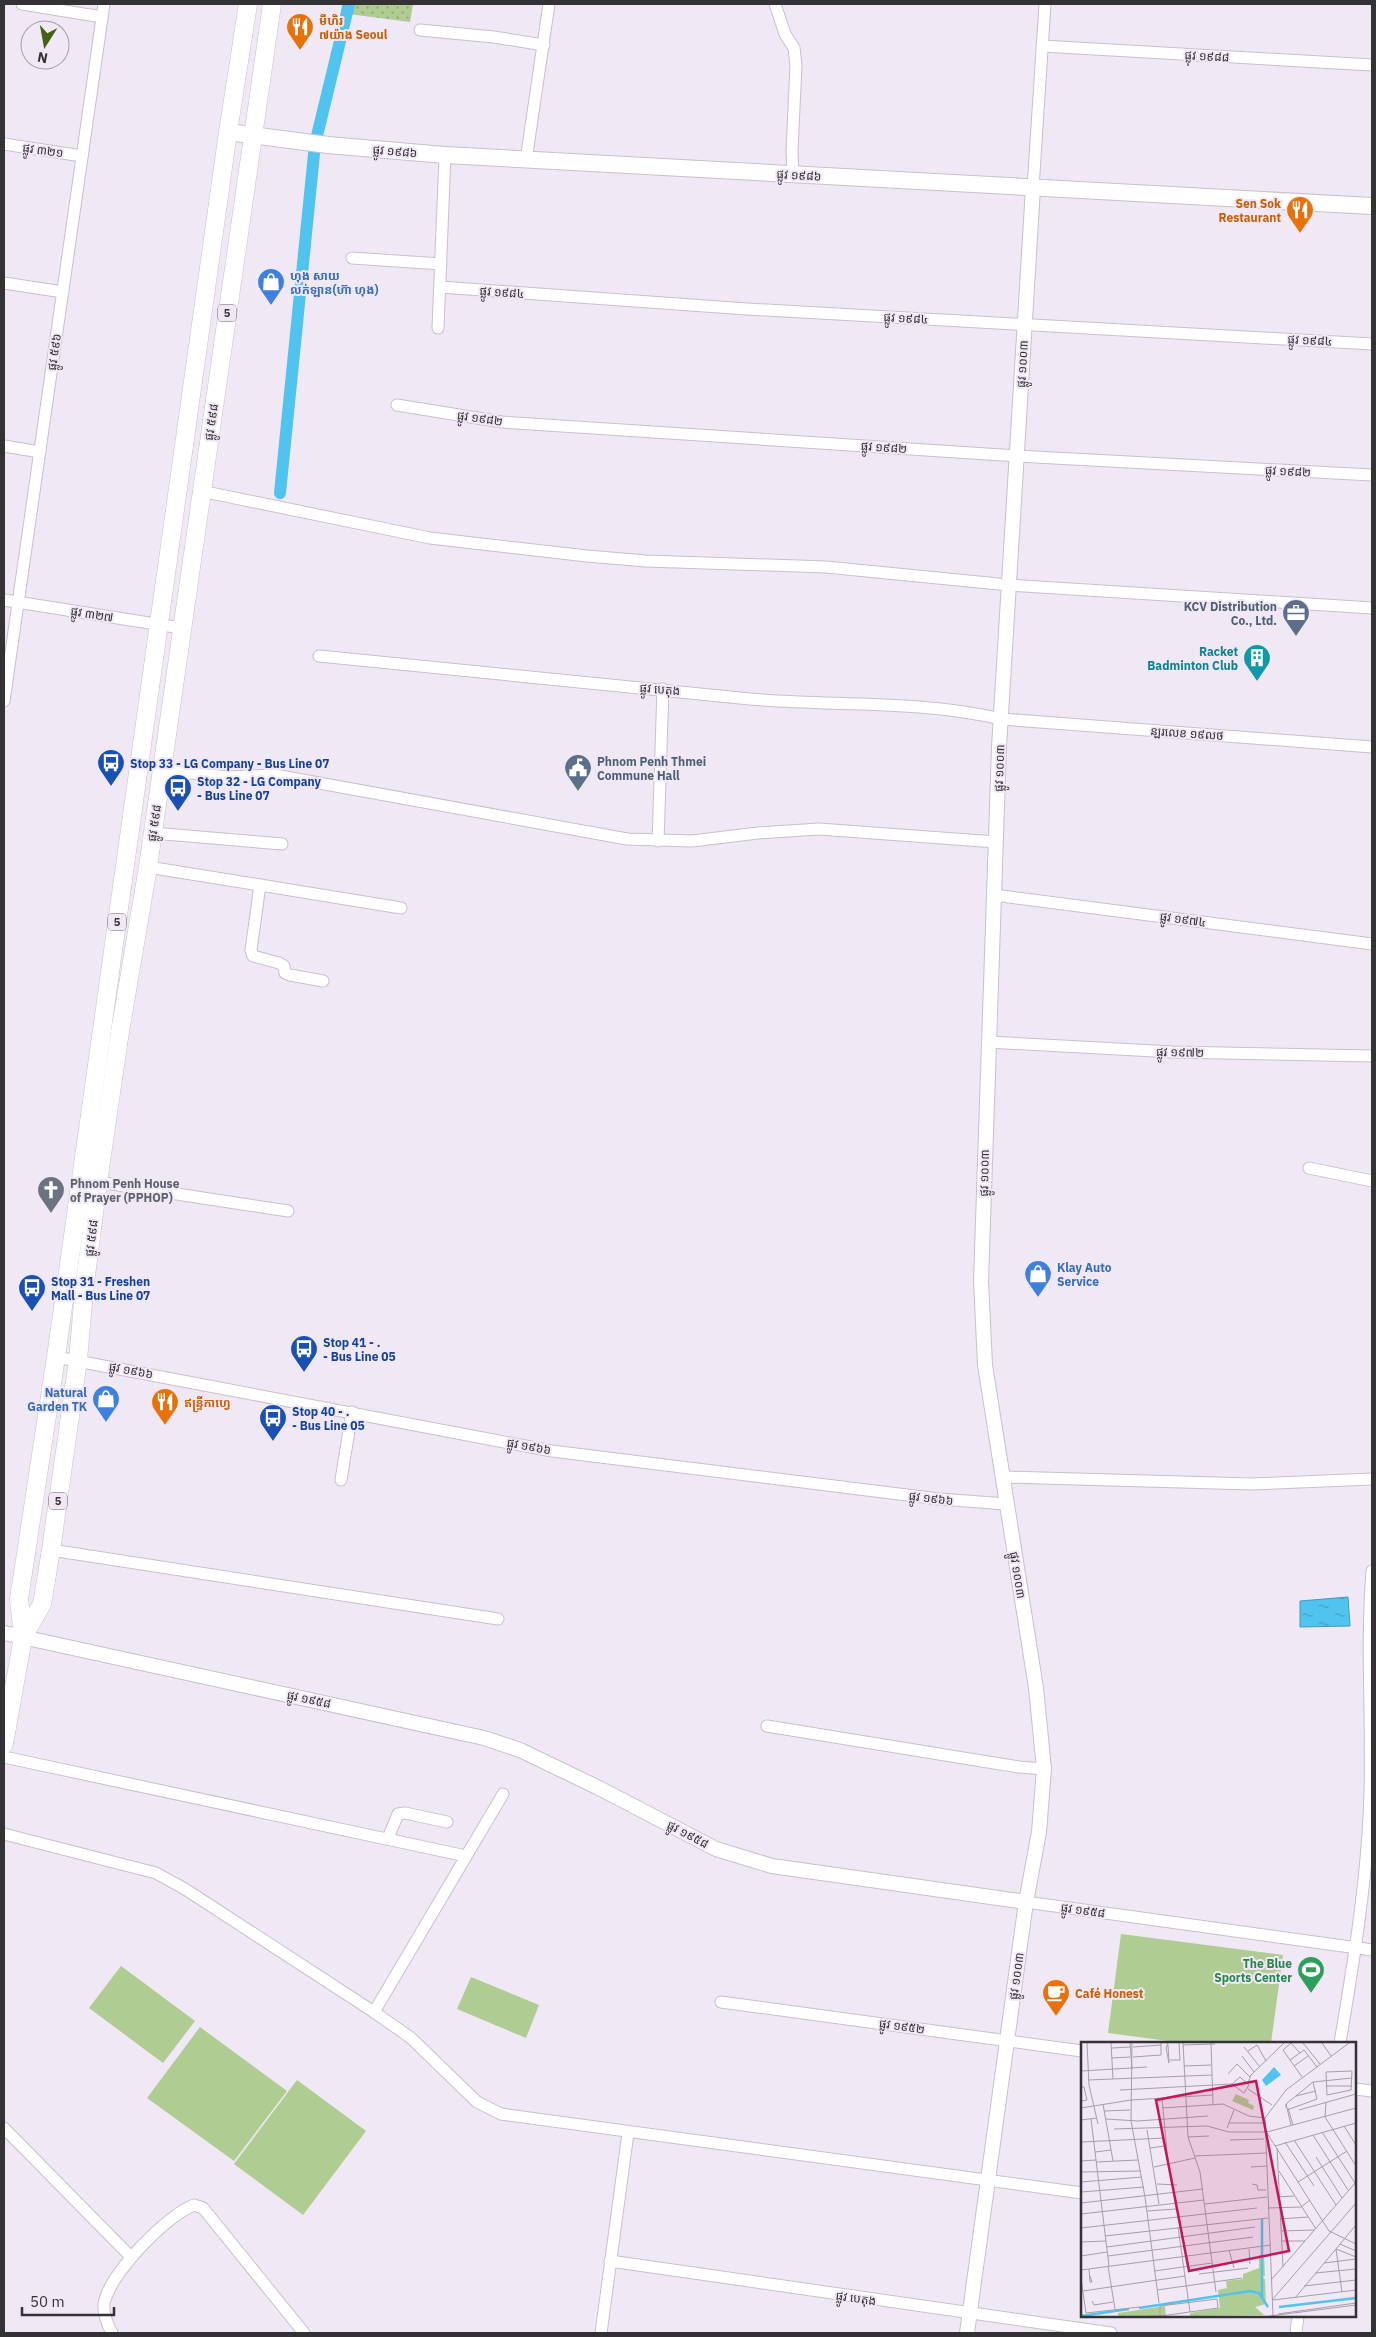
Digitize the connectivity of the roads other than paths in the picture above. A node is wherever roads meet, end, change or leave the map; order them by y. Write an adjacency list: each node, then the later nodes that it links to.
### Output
1 (22, 4): 8 (street)
2 (104, 4): 8 (street, ផ្លូវ ៥៩៦)
3 (248, 4): 13 (main road, ផ្លូវ ៥៩៨ / 5)
4 (272, 4): 14 (main road, ផ្លូវ ៥៩៨ / 5)
5 (549, 4): 10 (street)
6 (775, 4): 19 (street)
7 (1045, 4): 11 (street, ផ្លូវ ១០០៣)
8 (102, 17): 17 (street, ផ្លូវ ៥៩៦)
9 (420, 30): 10 (street)
10 (544, 45): 18 (street)
11 (1042, 46): 12 (street, ផ្លុវ ១៩៨៨); 20 (street, ផ្លូវ ១០០៣)
12 (1372, 65)
13 (228, 132): 14 (main road, ផ្លូវ ១៩៨៦); 40 (main road, ផ្លូវ ៥៩៨ / 5)
14 (252, 135): 16 (main road, ផ្លូវ ១៩៨៦); 35 (main road, ផ្លូវ ៥៩៨ / 5)
15 (4, 144): 17 (street, ផ្លូវ ៣២១)
16 (445, 155): 18 (main road, ផ្លូវ ១៩៨៦); 23 (street)
17 (82, 156): 26 (street, ផ្លូវ ៥៩៦)
18 (526, 160): 19 (main road, ផ្លូវ ១៩៨៦)
19 (793, 174): 20 (main road, ផ្លូវ ១៩៨៦)
20 (1033, 188): 21 (main road, ផ្លូវ ១៩៨៦); 27 (street, ផ្លូវ ១០០៣)
21 (1372, 206)
22 (352, 258): 23 (street)
23 (440, 264): 25 (street)
24 (4, 283): 26 (street)
25 (440, 287): 27 (street, ផ្លូវ ១៩៨៤); 28 (street)
26 (63, 292): 32 (street, ផ្លូវ ៥៩៦)
27 (1025, 324): 29 (street, ផ្លូវ ១៩៨៤); 33 (street, ផ្លូវ ១០០៣)
28 (438, 328)
29 (1372, 344)
30 (397, 405): 33 (street, ផ្លូវ ១៩៨២)
31 (4, 446): 32 (street)
32 (40, 452): 38 (street, ផ្លូវ ៥៩៦)
33 (1017, 456): 34 (street, ផ្លូវ ១៩៨២); 36 (street, ផ្លូវ ១០០៣)
34 (1372, 475)
35 (201, 491): 36 (street); 41 (main road, ផ្លូវ ៥៩៨ / 5)
36 (1009, 584): 39 (street); 45 (street, ផ្លូវ ១០០៣)
37 (4, 600): 38 (street, ផ្លូវ ៣២៧)
38 (18, 603): 40 (street, ផ្លូវ ៣២៧); 44 (street, ផ្លូវ ៥៩៦)
39 (1372, 608)
40 (159, 625): 41 (street, ផ្លូវ ៣២៧); 61 (main road, ផ្លូវ ៥៩៨ / 5)
41 (181, 628): 47 (main road, ផ្លូវ ៥៩៨ / 5)
42 (319, 656): 43 (street, ផ្លូវ បេតុង)
43 (663, 689): 45 (street, ផ្លូវ បេតុង); 49 (street)
44 (4, 701)
45 (1001, 719): 46 (street, ន្ឡរលេខ ១៩លថ); 50 (street, ផ្លូវ ១០០៣)
46 (1372, 747)
47 (161, 770): 48 (main road, ផ្លូវ ៥៩៨ / 5); 49 (street)
48 (153, 833): 51 (street); 52 (main road, ផ្លូវ ៥៩៨ / 5)
49 (658, 841): 50 (street)
50 (996, 842): 54 (street, ផ្លូវ ១០០៣)
51 (282, 844)
52 (148, 867): 53 (street); 61 (main road, ផ្លូវ ៥៩៨ / 5)
53 (260, 885): 55 (street); 57 (street)
54 (994, 895): 56 (street, ផ្លូវ ១៩៧៤); 58 (street, ផ្លូវ ១០០៣)
55 (401, 908)
56 (1372, 944)
57 (323, 981)
58 (988, 1042): 59 (street, ផ្លូវ ១៩៧២); 67 (street, ផ្លូវ ១០០៣)
59 (1372, 1056)
60 (1309, 1168): 62 (street)
61 (90, 1181): 63 (street); 64 (main road, ផ្លូវ ៥៩៨ / 5); 65 (main road, ផ្លូវ ៥៩៨ / 5)
62 (1372, 1182)
63 (288, 1211)
64 (56, 1357): 65 (street, ផ្លូវ ១៩៦៦); 75 (main road, ផ្លូវ ៥៩៨ / 5)
65 (78, 1360): 66 (street, ផ្លូវ ១៩៦៦); 71 (main road, ផ្លូវ ៥៩៨ / 5)
66 (352, 1412): 69 (street); 70 (street, ផ្លូវ ១៩៦៦)
67 (1003, 1477): 68 (street); 70 (street, ផ្លូវ ១០០៣)
68 (1372, 1479)
69 (341, 1480)
70 (1007, 1504): 80 (street, ផ្លូវ ១០០៣)
71 (51, 1550): 73 (street); 75 (main road, ផ្លូវ ៥៩៨ / 5)
72 (1372, 1571): 76 (street)
73 (498, 1619)
74 (4, 1633): 75 (street, ផ្លូវ ១៩៥៨)
75 (23, 1637): 78 (main road, ផ្លូវ ៥៩៨ / 5); 87 (street, ផ្លូវ ១៩៥៨)
76 (1371, 1716): 83 (street)
77 (768, 1726): 80 (street)
78 (4, 1744)
79 (4, 1757): 85 (street)
80 (1044, 1769): 87 (street, ផ្លូវ ១០០៣)
81 (503, 1794): 86 (street)
82 (447, 1822): 85 (street)
83 (1370, 1827): 88 (street)
84 (4, 1834): 91 (street)
85 (388, 1838): 86 (street)
86 (466, 1856): 91 (street)
87 (1026, 1902): 88 (street, ផ្លូវ ១៩៥៨); 92 (street, ផ្លូវ ១០០៣)
88 (1356, 1949): 89 (street, ផ្លូវ ១៩៥៨); 93 (street)
89 (1372, 1950)
90 (721, 2002): 92 (street, ផ្លូវ ១៩៥២)
91 (374, 2012): 98 (street)
92 (1007, 2040): 94 (street, ផ្លូវ ១៩៥២); 99 (street, ផ្លូវ ១០០៣)
93 (1340, 2042)
94 (1081, 2051)
95 (1356, 2089): 96 (street)
96 (1372, 2091)
97 (4, 2128): 101 (street)
98 (628, 2133): 99 (street); 102 (street)
99 (988, 2180): 100 (street); 103 (street, ផ្លូវ ១០០៣)
100 (1081, 2193)
101 (131, 2257): 105 (street); 106 (street)
102 (610, 2261): 103 (street, ផ្លូវ បេតុង); 107 (street)
103 (969, 2314): 108 (street, ផ្លូវ ១០០៣); 109 (street, ផ្លូវ បេតុង)
104 (1298, 2317): 110 (street)
105 (112, 2333)
106 (304, 2333)
107 (600, 2333)
108 (967, 2333)
109 (1107, 2333)
110 (1296, 2333)

